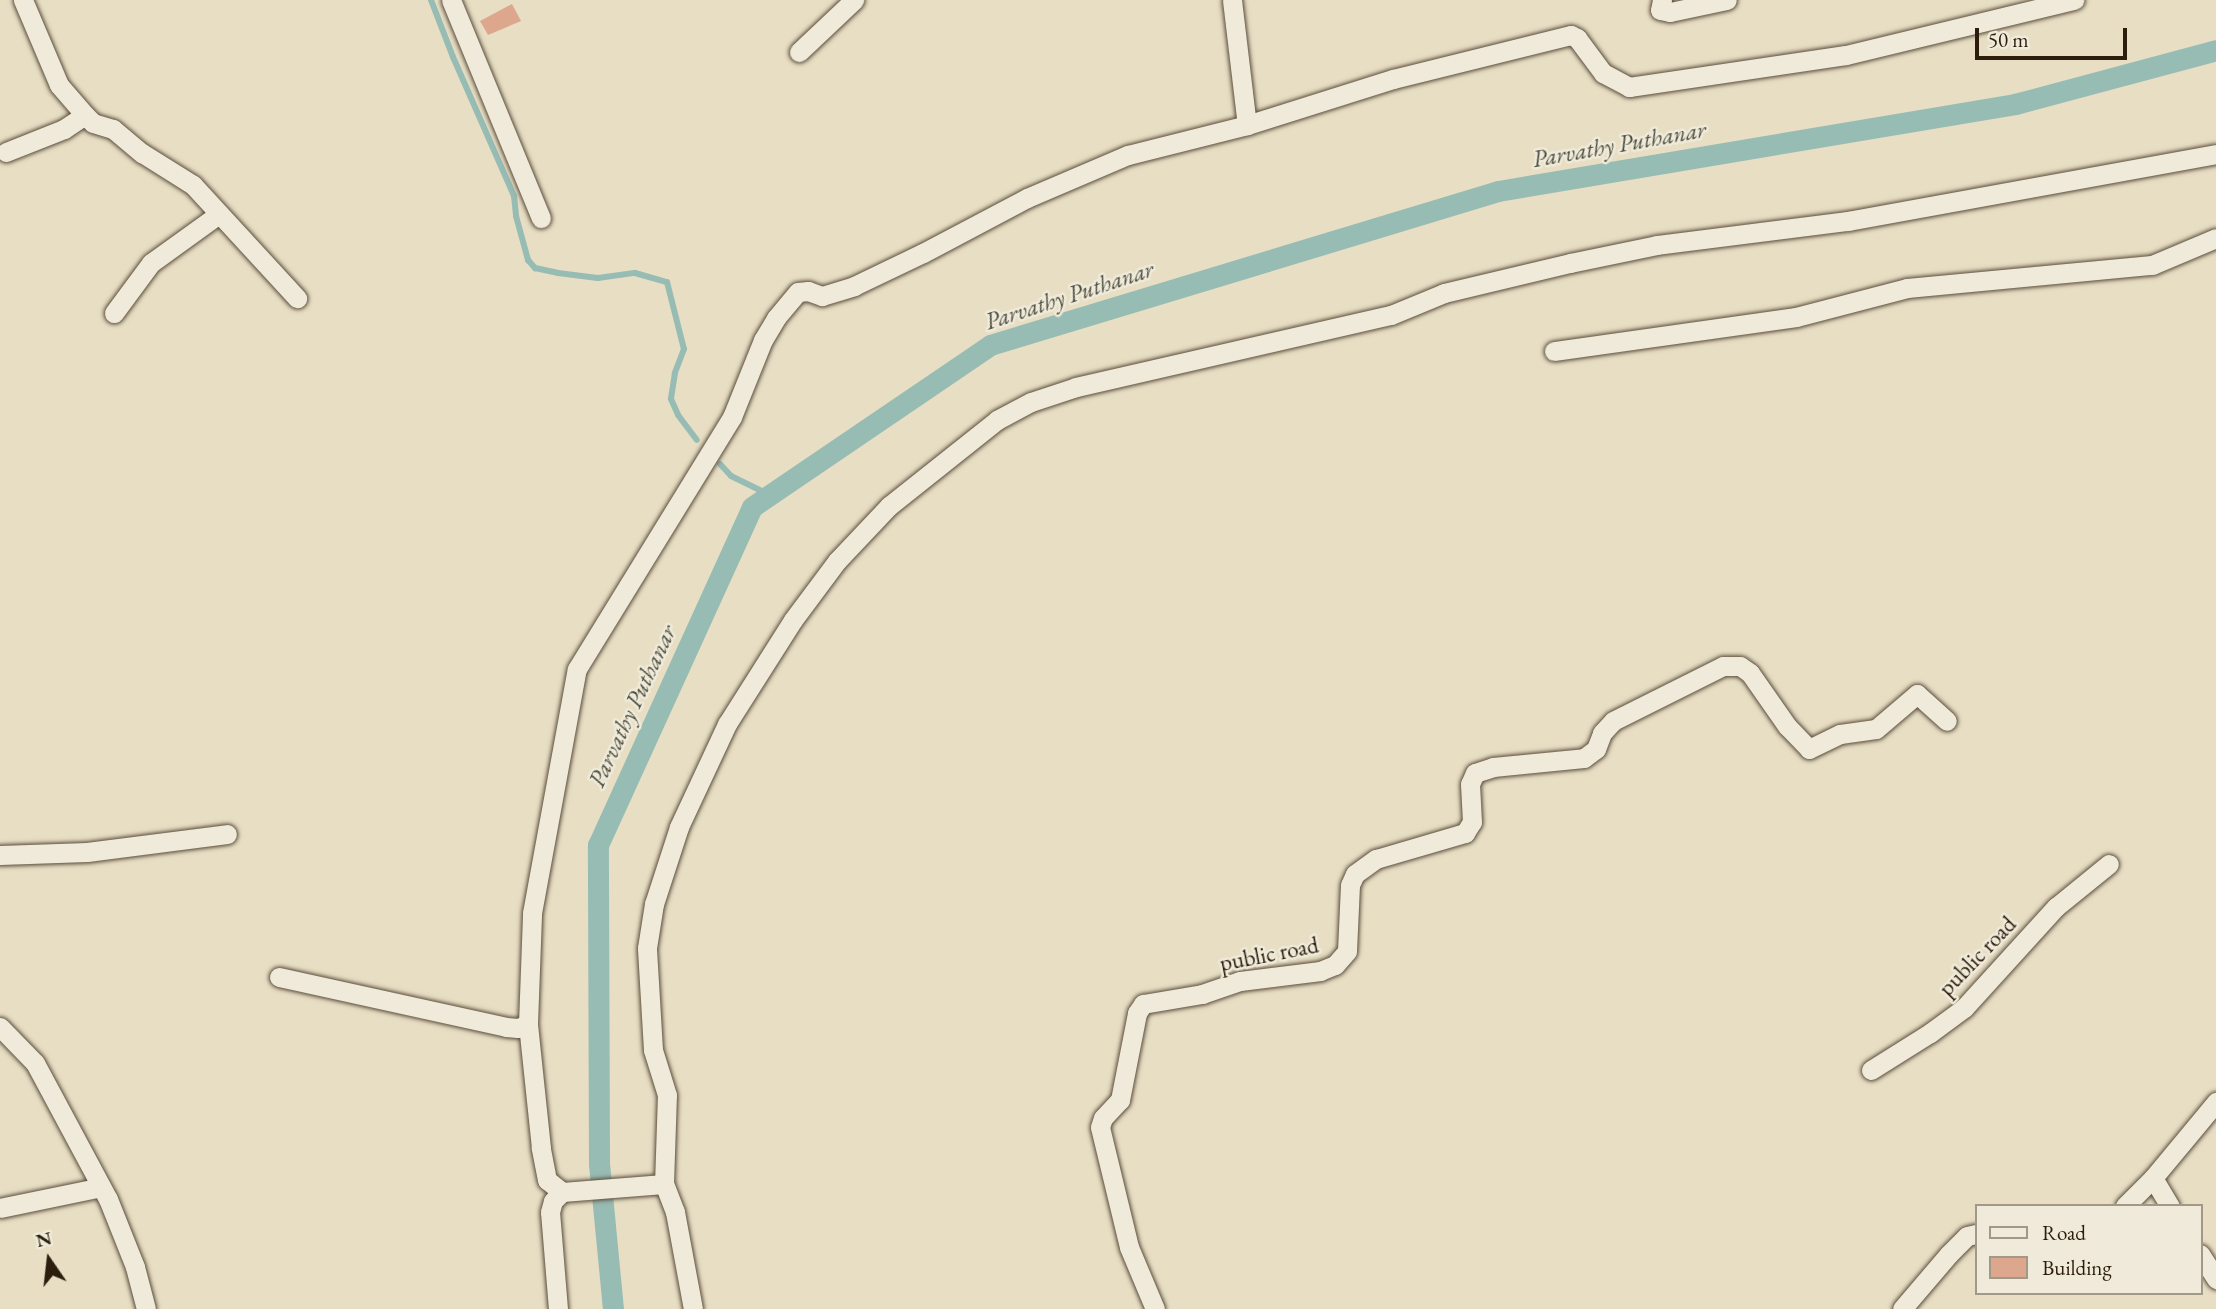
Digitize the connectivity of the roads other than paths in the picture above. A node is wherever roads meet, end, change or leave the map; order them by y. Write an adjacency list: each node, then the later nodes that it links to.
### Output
1 (23, 0): 9 (street)
2 (451, 0): 14 (street)
3 (854, 0): 8 (street)
4 (1232, 0): 10 (street)
5 (1662, 0): 6 (street)
6 (1727, 0)
7 (2074, 0): 10 (street)
8 (799, 52)
9 (85, 115): 11 (street); 13 (street)
10 (1247, 125): 24 (street)
11 (6, 152)
12 (2216, 154): 29 (street)
13 (219, 214): 16 (street); 17 (street)
14 (541, 218)
15 (2216, 238): 18 (street)
16 (297, 298)
17 (114, 313)
18 (1554, 351)
19 (1947, 721): 41 (street, public road)
20 (227, 834): 21 (street)
21 (0, 855)
22 (2109, 864): 26 (street, public road)
23 (279, 977): 24 (street)
24 (528, 1024): 31 (street)
25 (0, 1027): 30 (street)
26 (1871, 1070)
27 (2216, 1102): 28 (street)
28 (2153, 1178): 32 (street); 33 (street)
29 (655, 1184): 31 (street); 40 (street)
30 (101, 1187): 34 (street); 38 (street)
31 (562, 1192): 39 (street)
32 (2127, 1204)
33 (2169, 1204)
34 (0, 1208)
35 (1974, 1234): 42 (street)
36 (2202, 1257): 37 (street)
37 (2216, 1279)
38 (146, 1309)
39 (558, 1309)
40 (693, 1309)
41 (1155, 1309)
42 (1902, 1309)

